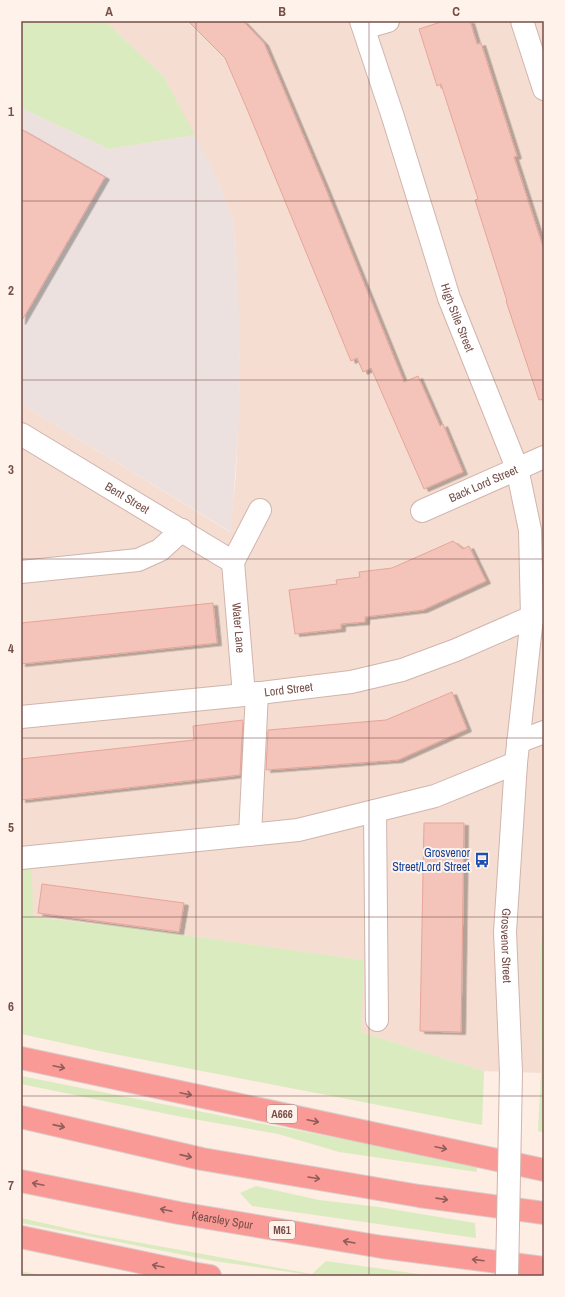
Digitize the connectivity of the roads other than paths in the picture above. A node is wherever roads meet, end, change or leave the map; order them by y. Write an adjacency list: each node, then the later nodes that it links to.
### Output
1 (388, 21): 3 (street)
2 (522, 21): 4 (street)
3 (362, 25): 7 (street, High Stile Street)
4 (544, 89)
5 (21, 434): 10 (street, Bent Street)
6 (544, 457): 7 (street, Back Lord Street)
7 (518, 468): 9 (street, Back Lord Street); 13 (street, High Stile Street)
8 (260, 510): 11 (street)
9 (422, 511)
10 (182, 530): 11 (street, Bent Street); 12 (street)
11 (233, 562): 14 (street, Water Lane)
12 (21, 572)
13 (538, 614): 14 (street, Lord Street); 17 (street, Grosvenor Street)
14 (251, 694): 15 (street, Lord Street); 19 (street, Water Lane)
15 (21, 717)
16 (544, 732): 17 (street)
17 (517, 752): 18 (street); 30 (street, Grosvenor Street, bridge)
18 (375, 811): 19 (street); 21 (street)
19 (250, 835): 20 (street)
20 (21, 858)
21 (377, 1020)
22 (21, 1058): 24 (highway, A666, one-way to 24)
23 (21, 1117): 26 (highway, one-way to 26)
24 (544, 1170)
25 (21, 1180): 28 (highway, Kearsley Spur / M61, one-way to 25)
26 (535, 1212)
27 (21, 1237): 29 (highway, one-way to 27)
28 (544, 1268)
29 (210, 1276)
30 (507, 1276)

